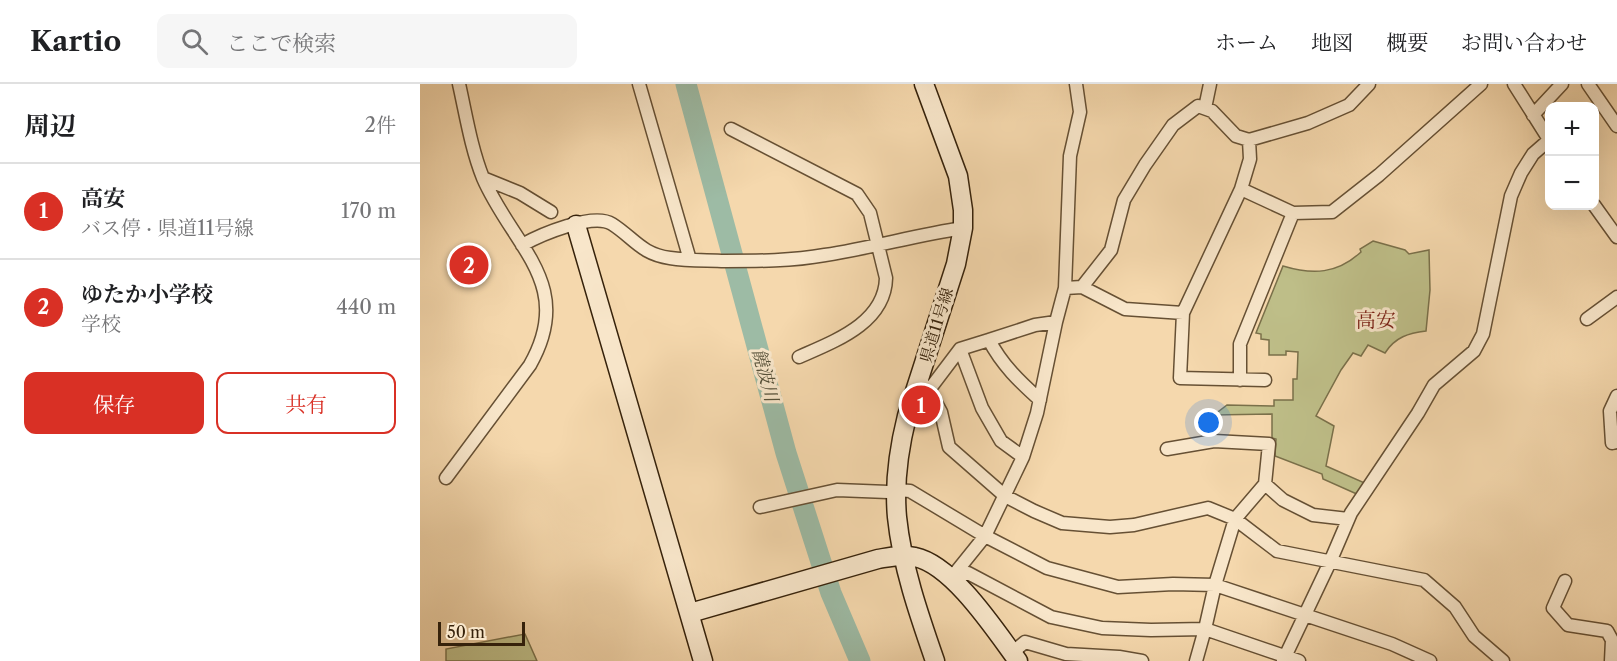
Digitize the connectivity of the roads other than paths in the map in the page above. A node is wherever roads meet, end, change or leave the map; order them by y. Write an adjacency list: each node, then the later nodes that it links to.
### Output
1 (459, 84): 18 (street)
2 (639, 84): 28 (street)
3 (1076, 84): 30 (street)
4 (1210, 84): 11 (street)
5 (1369, 84): 16 (street)
6 (1481, 84): 22 (street)
7 (1514, 84): 12 (street)
8 (1562, 84): 12 (street)
9 (1588, 84): 13 (street)
10 (926, 85): 24 (street, 県道11号線)
11 (1204, 108): 16 (street); 29 (street)
12 (1533, 115): 15 (street)
13 (1615, 119)
14 (731, 129): 27 (street)
15 (1545, 134)
16 (1249, 140): 19 (street)
17 (1545, 144): 52 (street)
18 (483, 178): 21 (street); 26 (street)
19 (1241, 189): 22 (street); 32 (street)
20 (1598, 210): 25 (street)
21 (551, 213)
22 (1293, 213): 38 (street)
23 (576, 225): 26 (street); 28 (street); 59 (street)
24 (963, 228): 27 (street); 40 (street, 県道11号線)
25 (1617, 237)
26 (522, 245): 46 (street)
27 (879, 245): 28 (street); 37 (street)
28 (690, 260)
29 (1082, 287): 30 (street); 32 (street)
30 (1065, 288): 34 (street)
31 (1617, 297): 33 (street)
32 (1182, 313): 38 (street)
33 (1587, 319)
34 (1056, 322): 35 (street); 42 (street)
35 (989, 340): 36 (street); 42 (street)
36 (960, 349): 40 (street); 45 (street)
37 (799, 357)
38 (1240, 380): 39 (street)
39 (1265, 380)
40 (924, 385): 48 (street, 県道11号線); 49 (street)
41 (1617, 396): 43 (street)
42 (1040, 400): 45 (street)
43 (1617, 442)
44 (1167, 449): 47 (street)
45 (1023, 458): 49 (street)
46 (446, 478)
47 (1265, 484): 51 (street); 52 (street)
48 (897, 490): 50 (street); 53 (street); 54 (street, 県道11号線)
49 (1005, 496): 51 (street); 53 (street)
50 (763, 507)
51 (1235, 519): 55 (street); 58 (street)
52 (1348, 519): 55 (street)
53 (985, 536): 56 (street); 58 (street)
54 (904, 555): 56 (street); 59 (street); 62 (street, 県道11号線)
55 (1330, 562): 60 (street); 72 (street)
56 (951, 577): 61 (street); 63 (street)
57 (1565, 581): 73 (street)
58 (1215, 585): 60 (street); 61 (street)
59 (690, 613): 65 (street)
60 (1304, 615): 64 (street); 71 (street)
61 (1206, 629): 64 (street); 69 (street)
62 (928, 639): 66 (street, 県道11号線); 67 (street, 県道11号線)
63 (1015, 657): 68 (street)
64 (1284, 658): 70 (street)
65 (703, 661)
66 (930, 661)
67 (935, 661)
68 (1142, 661)
69 (1196, 661)
70 (1299, 661)
71 (1430, 661)
72 (1503, 661)
73 (1611, 661)

